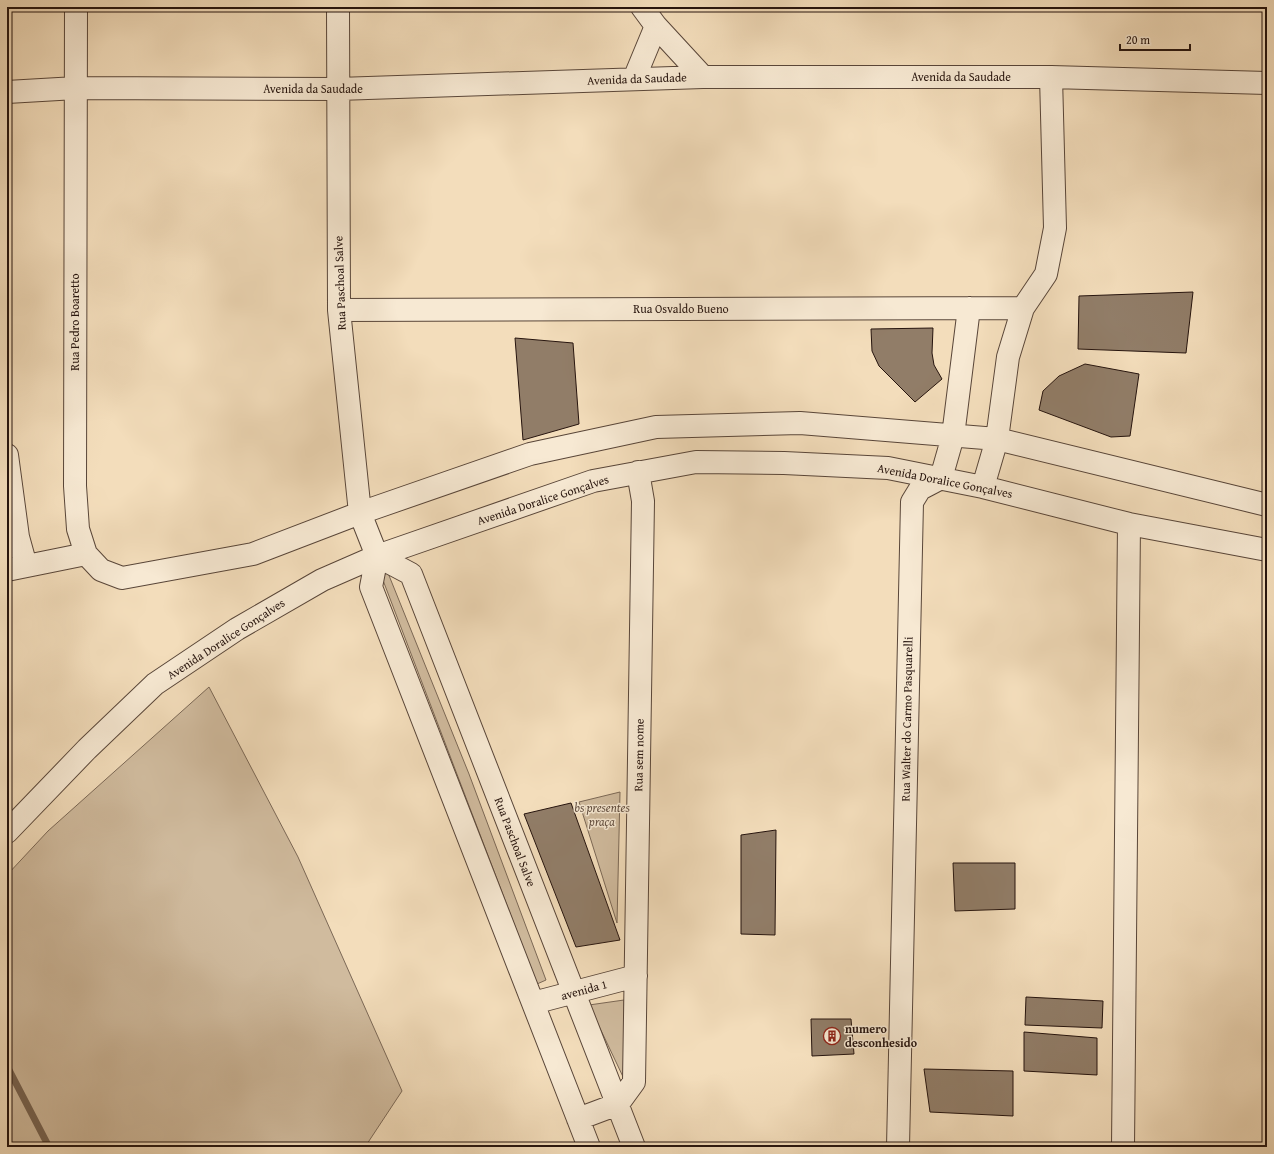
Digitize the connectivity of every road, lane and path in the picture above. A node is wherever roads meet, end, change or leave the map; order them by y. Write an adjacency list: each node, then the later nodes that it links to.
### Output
1 (76, 7): 9 (street, Rua Pedro Boaretto)
2 (338, 7): 10 (street, Rua Paschoal Salve)
3 (642, 7): 4 (street)
4 (656, 26): 5 (street); 7 (street)
5 (704, 77): 6 (street, Avenida da Saudade); 7 (street, Avenida da Saudade)
6 (1051, 77): 8 (street, Avenida da Saudade); 13 (street)
7 (634, 79): 10 (street, Avenida da Saudade)
8 (1267, 83)
9 (76, 88): 10 (street, Avenida da Saudade); 11 (street, Avenida da Saudade); 25 (street, Rua Pedro Boaretto)
10 (338, 89): 14 (street, Rua Paschoal Salve)
11 (7, 92)
12 (968, 308): 13 (street, Rua Osvaldo Bueno); 14 (street, Rua Osvaldo Bueno); 15 (street)
13 (1023, 308): 16 (street)
14 (339, 310): 22 (street, Rua Paschoal Salve)
15 (953, 436): 16 (street); 19 (street); 22 (street)
16 (997, 439): 20 (street); 21 (street)
17 (7, 455): 27 (street)
18 (638, 472): 19 (street, Avenida Doralice Gonçalves); 26 (street, Avenida Doralice Gonçalves); 29 (street, Rua sem nome)
19 (941, 478): 20 (street, Avenida Doralice Gonçalves); 36 (street, Rua Walter do Carmo Pasquarelli)
20 (983, 487): 23 (street, Avenida Doralice Gonçalves)
21 (1267, 505)
22 (360, 513): 25 (street, Rua Pedro Boaretto); 26 (street, Rua Paschoal Salve)
23 (1130, 524): 24 (street, Avenida Doralice Gonçalves); 37 (street)
24 (1267, 550)
25 (86, 554): 27 (street)
26 (377, 556): 28 (street, Avenida Doralice Gonçalves); 30 (street, Rua Paschoal Salve); 31 (street)
27 (16, 568)
28 (7, 832)
29 (636, 976): 30 (street, avenida 1); 32 (street, Rua sem nome)
30 (574, 992): 31 (street, avenida 1); 32 (street, Rua Paschoal Salve)
31 (533, 1003): 33 (street)
32 (618, 1104): 33 (street); 35 (street, Rua Paschoal Salve)
33 (578, 1119): 34 (street)
34 (589, 1147)
35 (634, 1147)
36 (898, 1147)
37 (1123, 1147)

